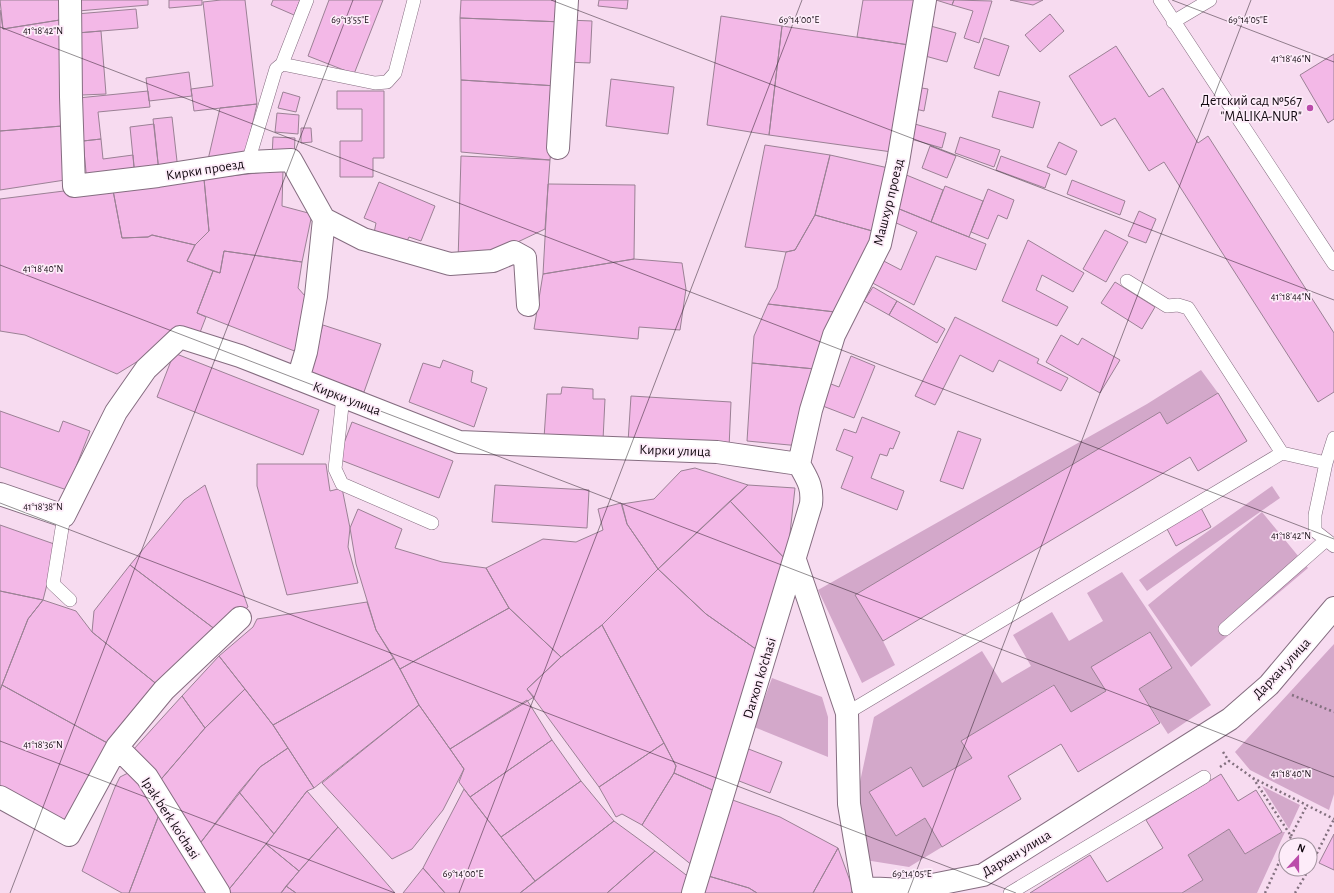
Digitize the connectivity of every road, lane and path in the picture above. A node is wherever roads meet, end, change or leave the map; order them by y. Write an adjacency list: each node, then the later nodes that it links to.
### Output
1 (70, 0): 11 (street, Кирки проезд)
2 (306, 0): 9 (lane)
3 (414, 0): 9 (lane)
4 (567, 0): 10 (street)
5 (925, 0): 21 (street, Машхур проезд)
6 (1160, 0): 8 (lane)
7 (1210, 0): 8 (lane)
8 (1173, 22): 13 (lane)
9 (282, 64): 11 (lane)
10 (558, 148)
11 (248, 162): 12 (street, Кирки проезд)
12 (324, 219): 15 (street); 16 (street)
13 (1334, 264)
14 (1127, 281): 19 (lane)
15 (528, 306)
16 (298, 379): 17 (street, Кирки улица); 23 (street, Кирки улица)
17 (343, 397): 21 (street, Кирки улица); 24 (lane)
18 (1334, 438): 20 (lane)
19 (1282, 453): 20 (lane); 33 (lane)
20 (1326, 463): 25 (lane)
21 (799, 464): 26 (street, Darxon ko'chasi)
22 (0, 494): 23 (street)
23 (64, 516): 27 (lane)
24 (432, 523)
25 (1330, 543): 30 (lane)
26 (795, 560): 33 (street, Дархан улица); 47 (street, Darxon ko'chasi)
27 (70, 600)
28 (1334, 608): 31 (street, Дархан улица)
29 (240, 618): 34 (street)
30 (1225, 629)
31 (1269, 685): 32 (path); 45 (street, Дархан улица)
32 (1334, 712)
33 (847, 713): 44 (street, Дархан улица)
34 (117, 747): 37 (street); 46 (street, Ipak berk ko'chasi)
35 (1204, 777): 36 (path); 48 (lane)
36 (1253, 778): 38 (path); 40 (path)
37 (0, 797)
38 (1307, 805): 39 (path); 40 (path)
39 (1334, 819): 41 (path)
40 (1291, 836)
41 (1318, 852)
42 (1278, 864): 49 (path)
43 (1305, 877): 50 (path)
44 (862, 891): 45 (street, Дархан улица)
45 (898, 891)
46 (219, 893)
47 (693, 893)
48 (1010, 893)
49 (1265, 893)
50 (1295, 893)

